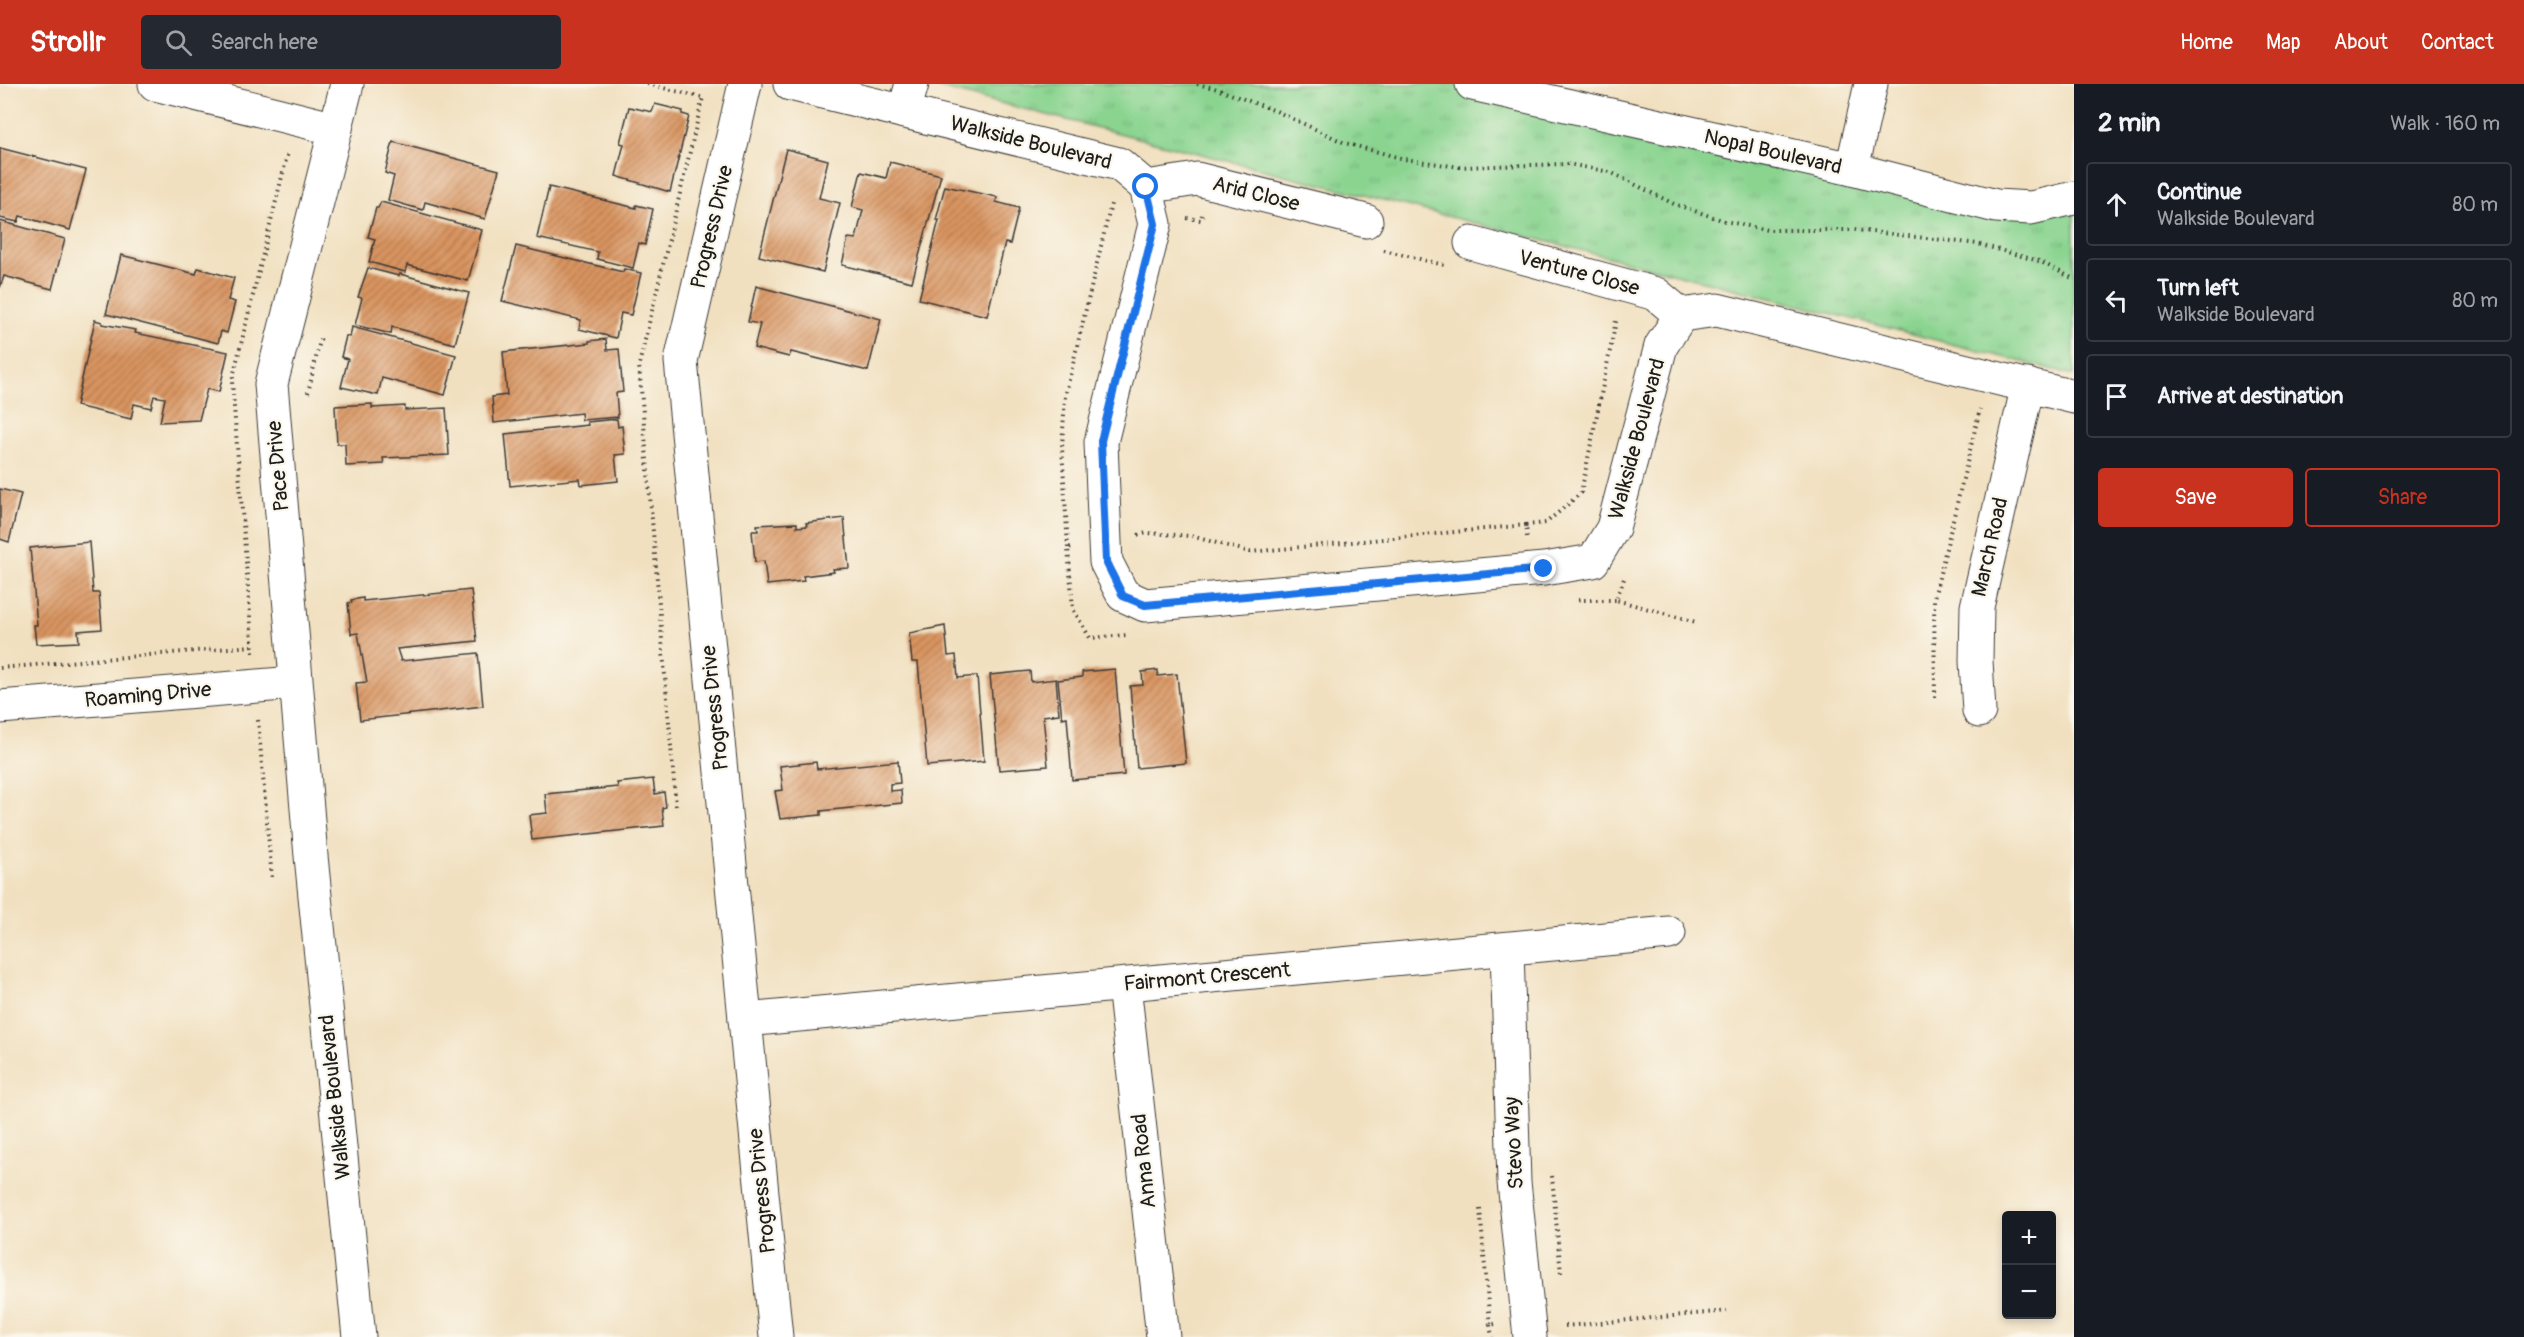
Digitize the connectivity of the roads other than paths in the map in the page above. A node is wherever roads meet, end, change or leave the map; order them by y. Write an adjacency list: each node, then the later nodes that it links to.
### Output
1 (155, 84): 8 (street)
2 (347, 84): 8 (street, Pace Drive)
3 (745, 84): 24 (street, Progress Drive)
4 (790, 84): 7 (street, Walkside Boulevard)
5 (1473, 84): 9 (street, Nopal Boulevard)
6 (1871, 84): 9 (street)
7 (908, 98): 10 (street, Walkside Boulevard)
8 (336, 129): 17 (street, Pace Drive)
9 (1852, 169): 11 (street, Nopal Boulevard)
10 (1146, 187): 12 (street, Arid Close); 14 (street, Walkside Boulevard)
11 (2074, 198)
12 (1366, 221)
13 (1470, 243): 14 (street, Venture Close)
14 (1681, 315): 15 (street)
15 (2028, 386): 16 (street); 19 (street, March Road)
16 (2074, 397)
17 (295, 683): 18 (street, Roaming Drive); 20 (street, Pace Drive)
18 (0, 707)
19 (1979, 711)
20 (311, 856): 25 (street, Walkside Boulevard)
21 (1669, 933): 22 (street, Fairmont Crescent)
22 (1507, 949): 23 (street, Fairmont Crescent); 28 (street, Stevo Way)
23 (1124, 985): 24 (street, Fairmont Crescent); 27 (street, Anna Road)
24 (745, 1020): 26 (street, Progress Drive)
25 (359, 1337)
26 (776, 1337)
27 (1163, 1337)
28 (1530, 1337)

